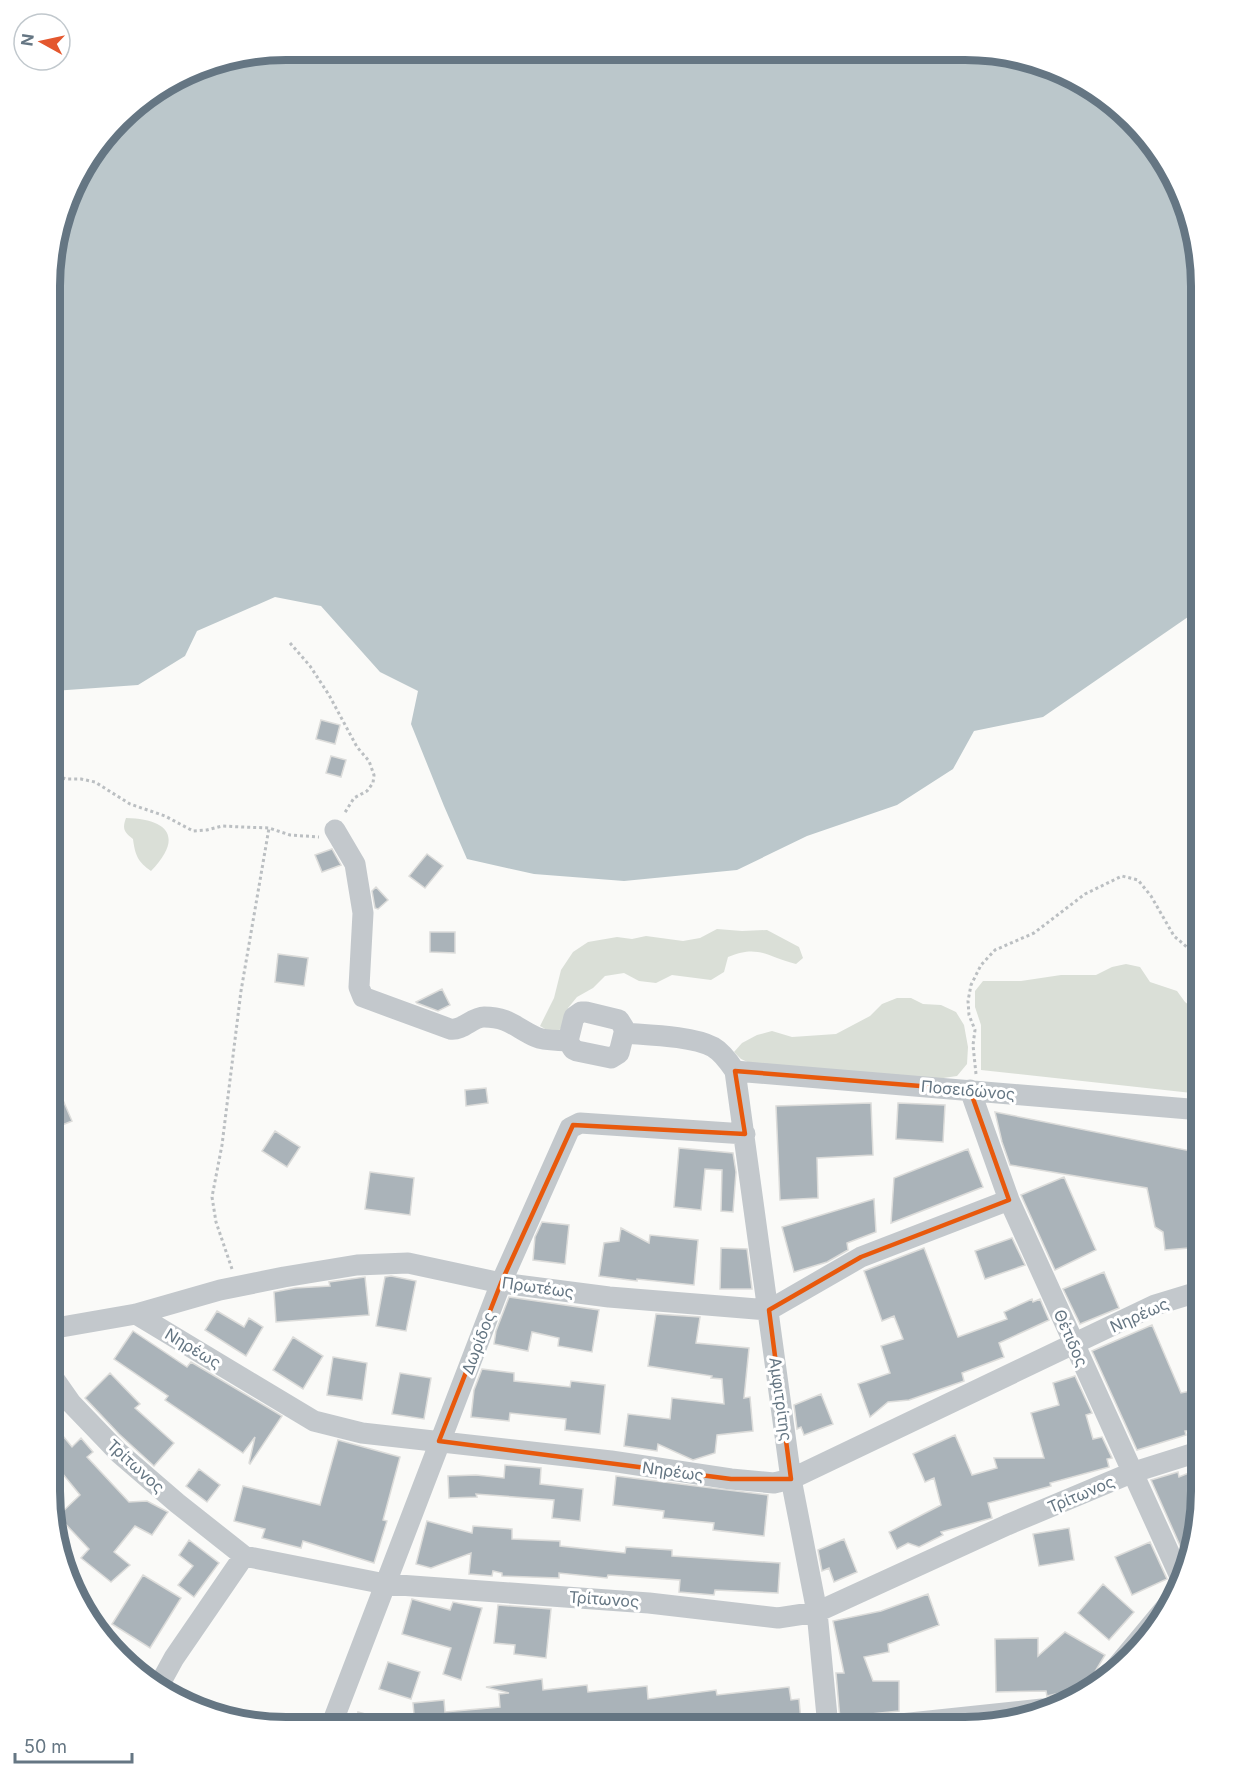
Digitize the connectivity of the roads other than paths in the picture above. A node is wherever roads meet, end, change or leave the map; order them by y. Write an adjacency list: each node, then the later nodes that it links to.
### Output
1 (335, 830): 3 (street)
2 (624, 1033): 3 (street); 3 (street); 4 (street)
3 (568, 1041)
4 (735, 1071): 5 (street, Ποσειδώνος); 7 (street, Αμφιτρίτης)
5 (970, 1090): 6 (street, Ποσειδώνος); 8 (street, Θέτιδος)
6 (1191, 1109)
7 (745, 1134): 9 (street, Δωρίδος); 11 (street, Αμφιτρίτης)
8 (1009, 1200): 11 (street); 14 (street, Θέτιδος)
9 (501, 1282): 11 (street, Πρωτέως); 12 (street, Πρωτέως); 16 (street, Δωρίδος)
10 (1191, 1294): 14 (street, Νηρέως)
11 (769, 1310): 19 (street, Αμφιτρίτης)
12 (136, 1314): 13 (street, Πρωτέως); 16 (street, Νηρέως)
13 (60, 1327)
14 (1074, 1346): 18 (street, Θέτιδος); 19 (street, Νηρέως)
15 (60, 1387): 20 (street, Τρίτωνος)
16 (439, 1441): 19 (street, Νηρέως); 22 (street, Δωρίδος)
17 (1191, 1454): 18 (street, Τρίτωνος)
18 (1131, 1473): 21 (street, Θέτιδος); 23 (street, Τρίτωνος)
19 (791, 1479): 23 (street, Αμφιτρίτης)
20 (244, 1556): 22 (street, Τρίτωνος); 24 (street)
21 (1177, 1570)
22 (385, 1584): 23 (street, Τρίτωνος); 25 (street, Δωρίδος)
23 (818, 1612): 26 (street, Αμφιτρίτης)
24 (163, 1680)
25 (334, 1717)
26 (827, 1717)

